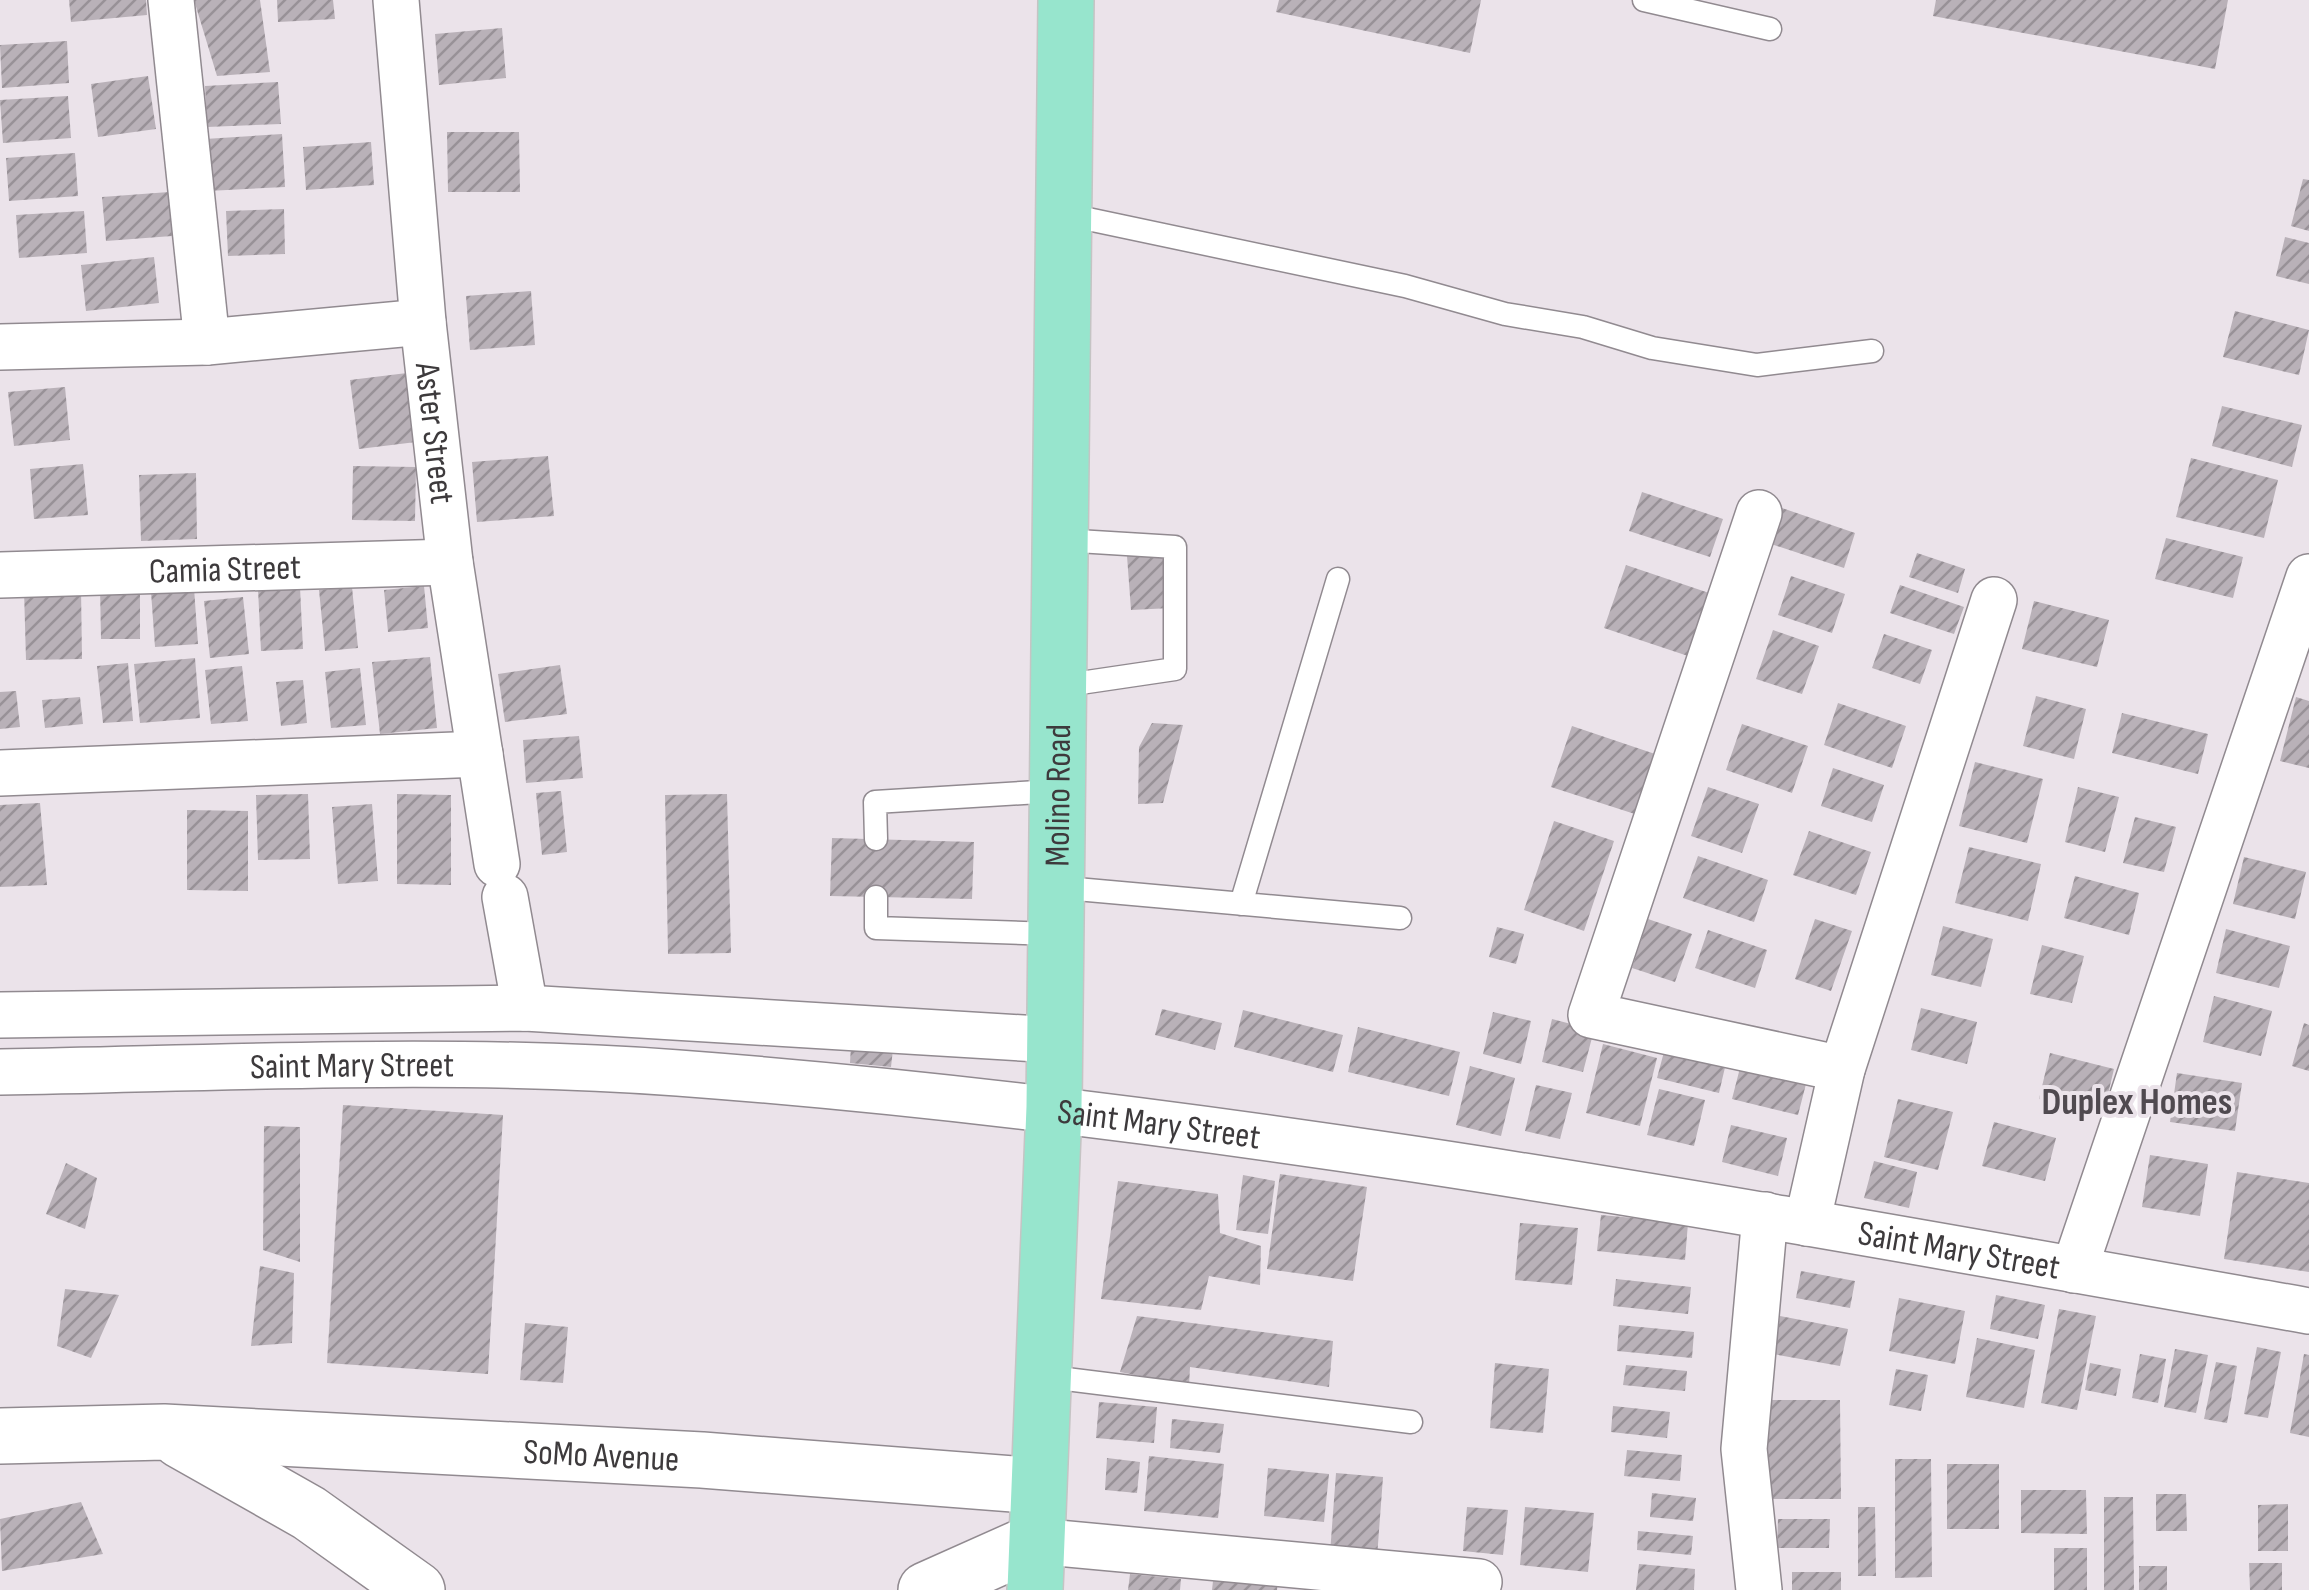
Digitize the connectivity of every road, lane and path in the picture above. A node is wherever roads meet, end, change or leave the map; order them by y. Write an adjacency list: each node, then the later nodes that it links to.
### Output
1 (172, 0): 8 (street)
2 (396, 0): 7 (street, Aster Street)
3 (1066, 0): 6 (main road, Molino Road)
4 (1644, 0): 5 (lane)
5 (1770, 28)
6 (1061, 214): 10 (lane); 12 (main road, Molino Road)
7 (423, 322): 8 (street); 13 (street, Aster Street)
8 (207, 342): 9 (street)
9 (0, 347)
10 (1872, 351)
11 (1758, 513): 30 (street)
12 (1058, 539): 18 (main road, Molino Road); 18 (lane)
13 (450, 562): 14 (street, Camia Street); 19 (street, Aster Street)
14 (0, 575)
15 (2309, 577): 34 (street)
16 (1338, 579): 24 (lane)
17 (1994, 600): 30 (street)
18 (1056, 687): 21 (main road, Molino Road)
19 (480, 754): 20 (street); 27 (street, Aster Street)
20 (0, 773)
21 (1055, 791): 22 (lane); 25 (main road, Molino Road)
22 (876, 839)
23 (876, 897): 25 (lane)
24 (1240, 904): 25 (lane); 26 (lane)
25 (1054, 911): 29 (main road, Molino Road)
26 (1400, 918)
27 (525, 1008): 28 (street, Saint Mary Street); 29 (street, Saint Mary Street)
28 (0, 1015)
29 (1056, 1040): 32 (main road, Molino Road)
30 (1842, 1069): 33 (street)
31 (0, 1072): 32 (street, Saint Mary Street)
32 (1054, 1108): 33 (street, Saint Mary Street); 36 (main road, Molino Road)
33 (1786, 1219): 34 (street, Saint Mary Street); 45 (street)
34 (2074, 1270): 35 (street, Saint Mary Street)
35 (2309, 1311)
36 (1042, 1376): 37 (lane); 40 (main road, Molino Road)
37 (1411, 1422)
38 (164, 1432): 39 (main road, SoMo Avenue); 40 (main road, SoMo Avenue); 43 (main road, SoMo Avenue)
39 (0, 1436)
40 (1038, 1486): 41 (main road, Molino Road)
41 (1036, 1565): 42 (street); 44 (main road)
42 (1479, 1582)
43 (428, 1588)
44 (926, 1590)
45 (1759, 1590)

